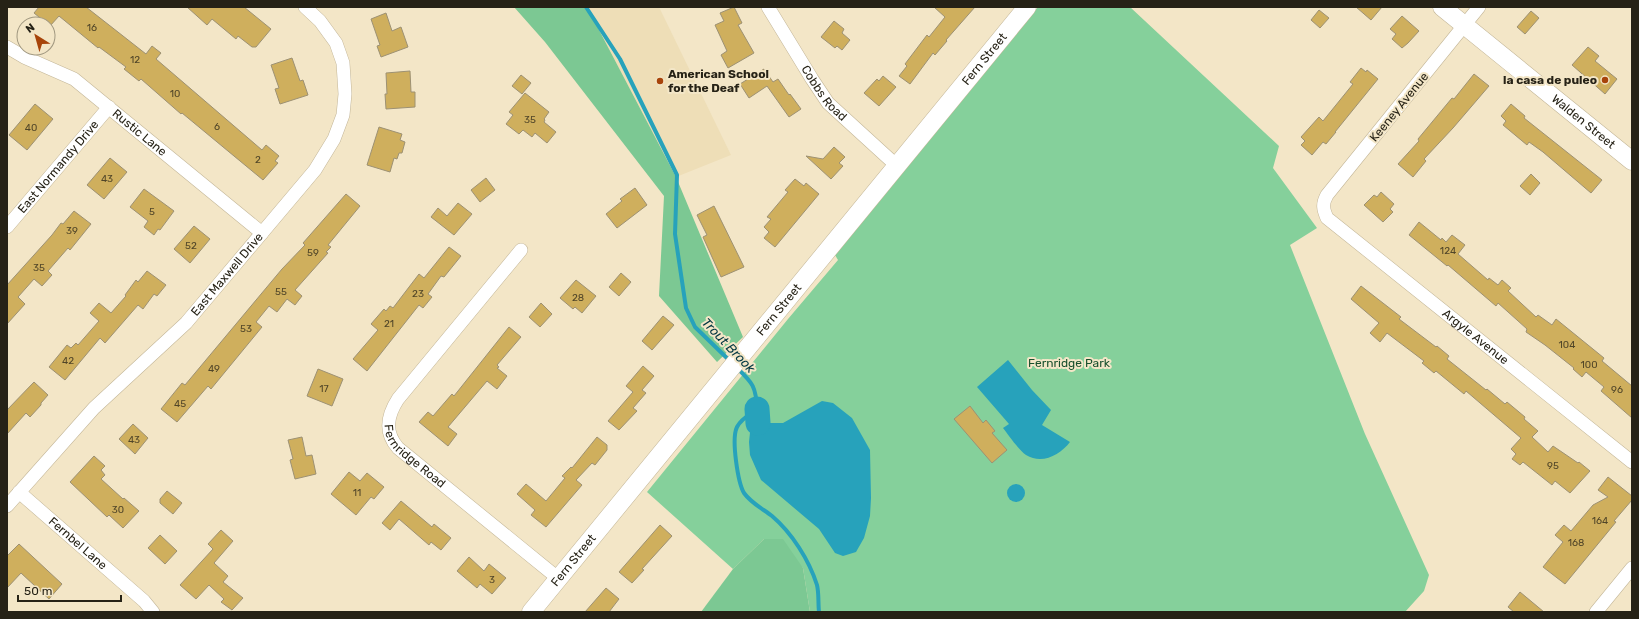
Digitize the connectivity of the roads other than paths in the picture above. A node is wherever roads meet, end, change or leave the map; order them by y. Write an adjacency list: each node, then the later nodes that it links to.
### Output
1 (304, 7): 13 (street, East Maxwell Drive)
2 (768, 7): 10 (street, Cobbs Road)
3 (1027, 7): 10 (street, Fern Street)
4 (1442, 7): 6 (street, Walden Street)
5 (1479, 7): 6 (street, Keeney Avenue)
6 (1464, 25): 9 (street, Walden Street); 11 (street, Keeney Avenue)
7 (7, 47): 8 (street, Rustic Lane)
8 (109, 107): 12 (street, East Normandy Drive); 13 (street, Rustic Lane)
9 (1632, 161)
10 (897, 166): 19 (street, Fern Street)
11 (1323, 208): 15 (street, Argyle Avenue)
12 (7, 227)
13 (262, 233): 16 (street, East Maxwell Drive)
14 (521, 250): 19 (street, Fernridge Road)
15 (1632, 462)
16 (19, 492): 17 (street, East Maxwell Drive); 20 (street, Fernbel Lane)
17 (7, 506)
18 (1632, 568): 22 (street)
19 (558, 579): 21 (street, Fern Street)
20 (153, 612)
21 (531, 612)
22 (1596, 612)

